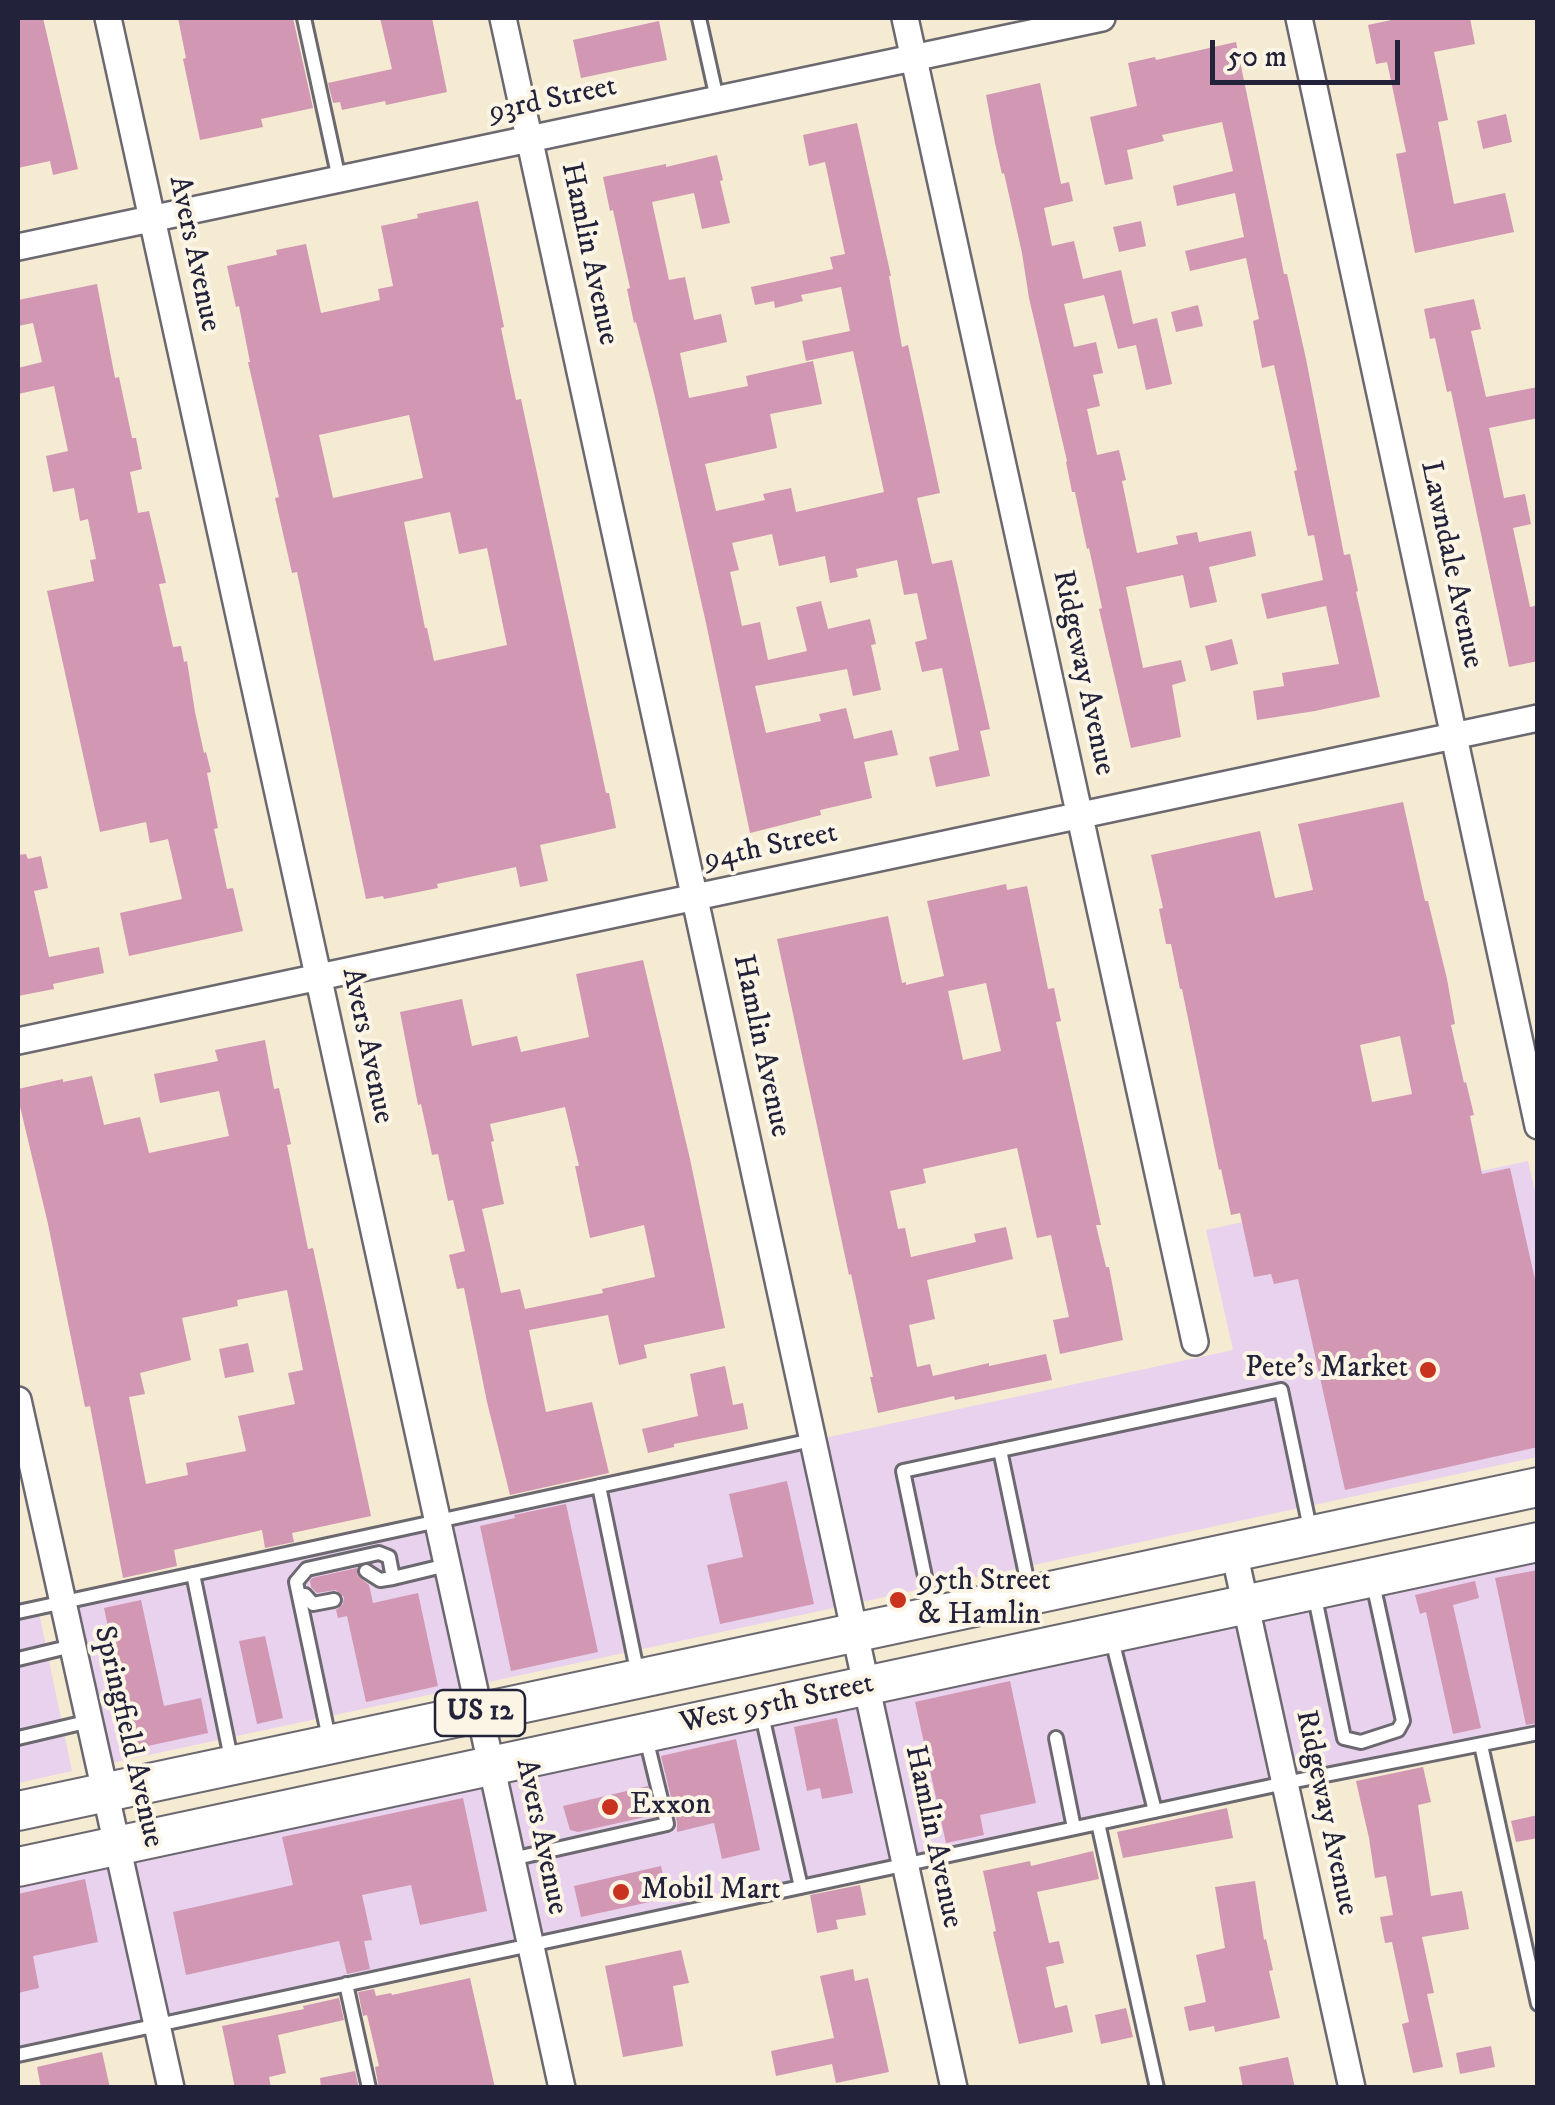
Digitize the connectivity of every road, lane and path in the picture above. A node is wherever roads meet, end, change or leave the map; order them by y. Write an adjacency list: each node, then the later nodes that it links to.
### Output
1 (108, 18): 12 (street, Avers Avenue)
2 (304, 18): 11 (lane)
3 (503, 18): 10 (street, Hamlin Avenue)
4 (699, 18): 9 (lane)
5 (904, 18): 8 (street, Ridgeway Avenue)
6 (1102, 18): 8 (street, 93rd Street)
7 (1299, 18): 15 (street, Lawndale Avenue)
8 (914, 57): 9 (street, 93rd Street); 16 (street, Ridgeway Avenue)
9 (717, 99): 10 (street, 93rd Street)
10 (529, 139): 11 (street, 93rd Street); 17 (street, Hamlin Avenue)
11 (339, 179): 12 (street, 93rd Street)
12 (152, 218): 13 (street, 93rd Street); 18 (street, Avers Avenue)
13 (18, 247)
14 (1538, 718): 15 (street, 94th Street)
15 (1454, 736): 16 (street, 94th Street); 20 (street, Lawndale Avenue)
16 (1080, 815): 17 (street, 94th Street); 21 (street, Ridgeway Avenue)
17 (694, 897): 18 (street, 94th Street); 23 (street, Hamlin Avenue)
18 (318, 978): 19 (street, 94th Street); 27 (street, Avers Avenue)
19 (18, 1042)
20 (1538, 1126)
21 (1195, 1342)
22 (18, 1400): 40 (street, Springfield Avenue)
23 (812, 1440): 25 (lane); 44 (street, Hamlin Avenue)
24 (1000, 1450): 28 (lane); 38 (lane); 43 (lane)
25 (599, 1486): 27 (lane); 48 (lane)
26 (1538, 1487): 28 (main road, West 95th Street / US 12)
27 (437, 1521): 31 (street, Avers Avenue); 33 (lane)
28 (1312, 1536): 30 (main road, West 95th Street / US 12)
29 (1538, 1542): 34 (main road, West 95th Street / US 12)
30 (1234, 1552): 38 (main road, West 95th Street / US 12); 41 (street, Ridgeway Avenue)
31 (447, 1566): 35 (lane); 51 (street, Avers Avenue)
32 (366, 1571): 35 (lane)
33 (193, 1574): 40 (lane); 59 (lane)
34 (1372, 1578): 36 (main road, West 95th Street / US 12); 36 (lane)
35 (381, 1583): 37 (lane)
36 (1313, 1590): 41 (main road, West 95th Street / US 12)
37 (305, 1592): 39 (lane); 57 (lane)
38 (1030, 1596): 43 (main road, West 95th Street / US 12)
39 (334, 1600)
40 (63, 1602): 42 (lane); 46 (street, Springfield Avenue)
41 (1246, 1605): 45 (main road, West 95th Street / US 12); 61 (street, Ridgeway Avenue)
42 (18, 1612)
43 (934, 1616): 44 (main road, West 95th Street / US 12)
44 (854, 1633): 48 (main road, West 95th Street / US 12); 49 (street, Hamlin Avenue)
45 (1111, 1634): 49 (main road, West 95th Street / US 12); 63 (lane)
46 (72, 1646): 47 (lane); 52 (street, Springfield Avenue)
47 (18, 1658)
48 (639, 1679): 51 (main road, West 95th Street / US 12)
49 (866, 1686): 50 (main road, West 95th Street / US 12); 69 (street, Hamlin Avenue)
50 (761, 1708): 53 (main road, West 95th Street / US 12); 71 (lane)
51 (480, 1713): 57 (main road, West 95th Street / US 12); 60 (street, Avers Avenue)
52 (90, 1722): 55 (lane); 62 (street, Springfield Avenue)
53 (645, 1733): 60 (main road, West 95th Street / US 12); 68 (lane)
54 (1538, 1733): 58 (lane)
55 (18, 1738)
56 (1056, 1738): 66 (lane)
57 (330, 1745): 59 (main road, West 95th Street / US 12)
58 (1481, 1745): 61 (lane); 74 (lane)
59 (232, 1766): 62 (main road, West 95th Street / US 12)
60 (491, 1766): 67 (main road, West 95th Street / US 12); 68 (street, Avers Avenue)
61 (1284, 1783): 63 (lane); 82 (street, Ridgeway Avenue)
62 (106, 1793): 64 (main road, West 95th Street / US 12); 67 (street, Springfield Avenue)
63 (1155, 1810): 65 (lane)
64 (18, 1811)
65 (1098, 1823): 66 (lane); 81 (lane)
66 (1074, 1828): 69 (lane)
67 (118, 1846): 70 (main road, West 95th Street / US 12); 75 (street, Springfield Avenue)
68 (512, 1859): 72 (street, Avers Avenue)
69 (905, 1864): 71 (lane); 80 (street, Hamlin Avenue)
70 (18, 1868)
71 (801, 1887): 72 (lane)
72 (530, 1945): 73 (lane); 79 (street, Avers Avenue)
73 (346, 1984): 75 (lane); 78 (lane)
74 (1538, 2004)
75 (158, 2025): 76 (lane); 77 (street, Springfield Avenue)
76 (18, 2055)
77 (171, 2088)
78 (369, 2088)
79 (562, 2088)
80 (954, 2088)
81 (1157, 2088)
82 (1352, 2088)

